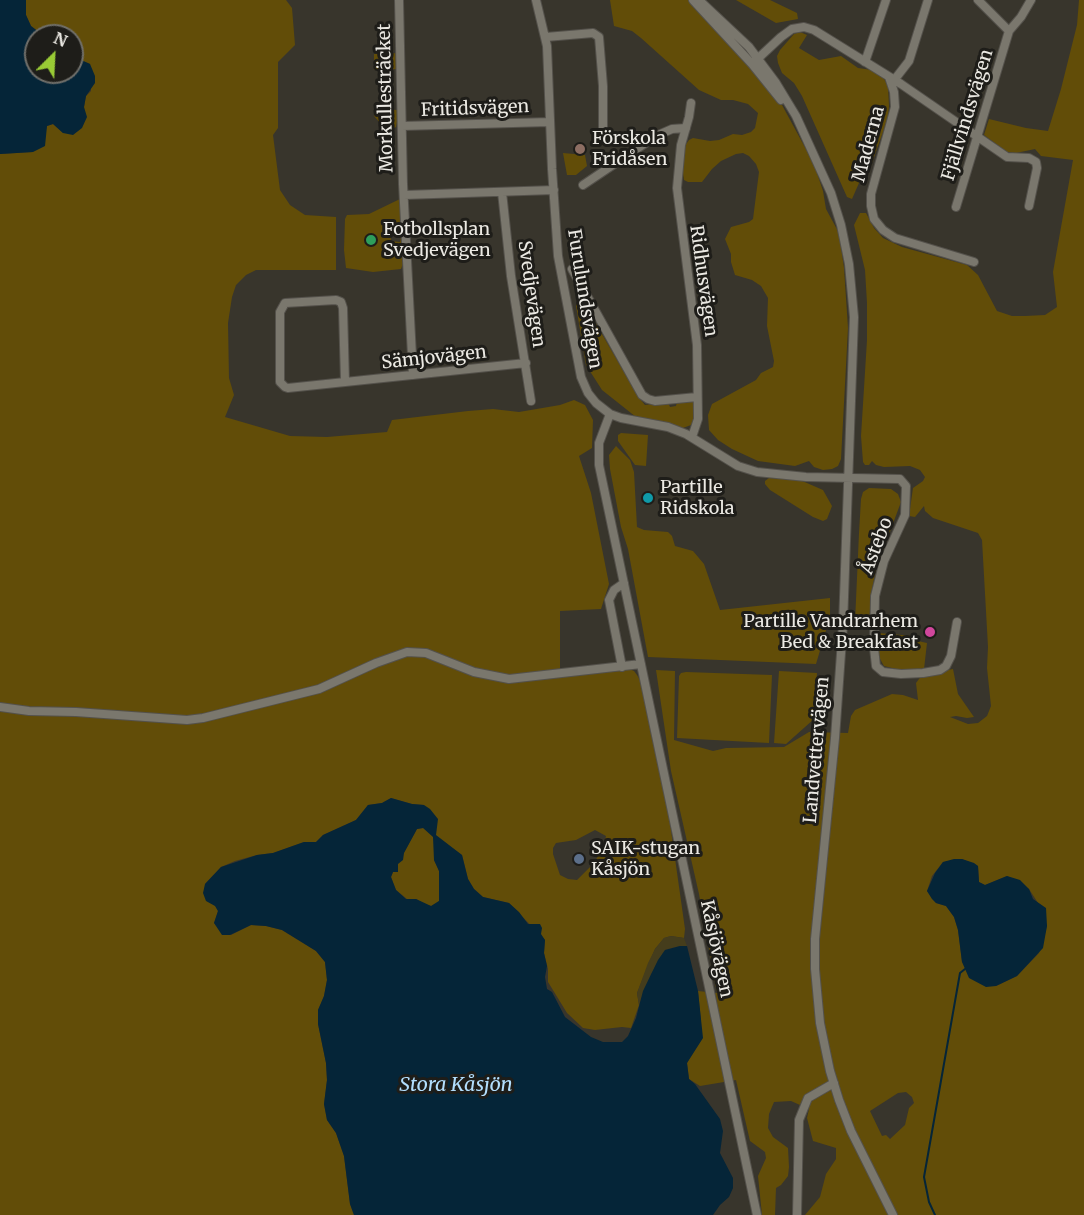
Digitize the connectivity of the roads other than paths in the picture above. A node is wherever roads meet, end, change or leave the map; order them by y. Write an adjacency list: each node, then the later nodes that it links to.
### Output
1 (399, 0): 16 (street, Morkullesträcket)
2 (536, 0): 10 (street, Furulundsvägen)
3 (693, 0): 11 (street, Landvettervägen)
4 (699, 0): 11 (street, Landvettervägen)
5 (886, 0): 12 (street)
6 (928, 0): 13 (street)
7 (978, 0): 9 (street, Fjällvindsvägen)
8 (1031, 0): 9 (street, Fjällvindsvägen)
9 (1009, 31): 19 (street, Fjällvindsvägen)
10 (546, 37): 15 (street, Furulundsvägen); 17 (street)
11 (755, 61): 12 (street); 35 (street, Landvettervägen)
12 (865, 62): 13 (street)
13 (891, 77): 19 (street); 26 (street, Maderna)
14 (691, 103): 18 (street, Ridhusvägen)
15 (550, 122): 16 (street, Fritidsvägen); 21 (street, Furulundsvägen)
16 (402, 126): 23 (street, Morkullesträcket)
17 (603, 128)
18 (686, 128): 20 (street); 31 (street, Ridhusvägen)
19 (978, 136): 24 (street); 25 (street, Fjällvindsvägen)
20 (583, 185)
21 (554, 190): 22 (street); 33 (street, Furulundsvägen)
22 (502, 192): 23 (street); 28 (street, Svedjevägen)
23 (405, 195): 29 (street)
24 (1029, 206)
25 (956, 207)
26 (974, 262)
27 (572, 269): 31 (street)
28 (526, 363): 29 (street, Sämjovägen); 32 (street, Svedjevägen)
29 (413, 375): 30 (street, Sämjovägen)
30 (345, 382): 30 (street, Sämjovägen)
31 (697, 397): 34 (street, Ridhusvägen)
32 (531, 401)
33 (610, 414): 34 (street, Furulundsvägen); 36 (street, Kåsjövägen)
34 (692, 437): 35 (street, Furulundsvägen)
35 (848, 477): 37 (street, Åstebo); 41 (street, Landvettervägen)
36 (624, 583): 38 (street, Kåsjövägen); 39 (street)
37 (957, 622)
38 (641, 664): 39 (street); 42 (street, Kåsjövägen)
39 (622, 667): 40 (street)
40 (0, 707)
41 (834, 1083): 43 (street); 44 (street, Landvettervägen)
42 (757, 1215)
43 (797, 1215)
44 (893, 1215)

